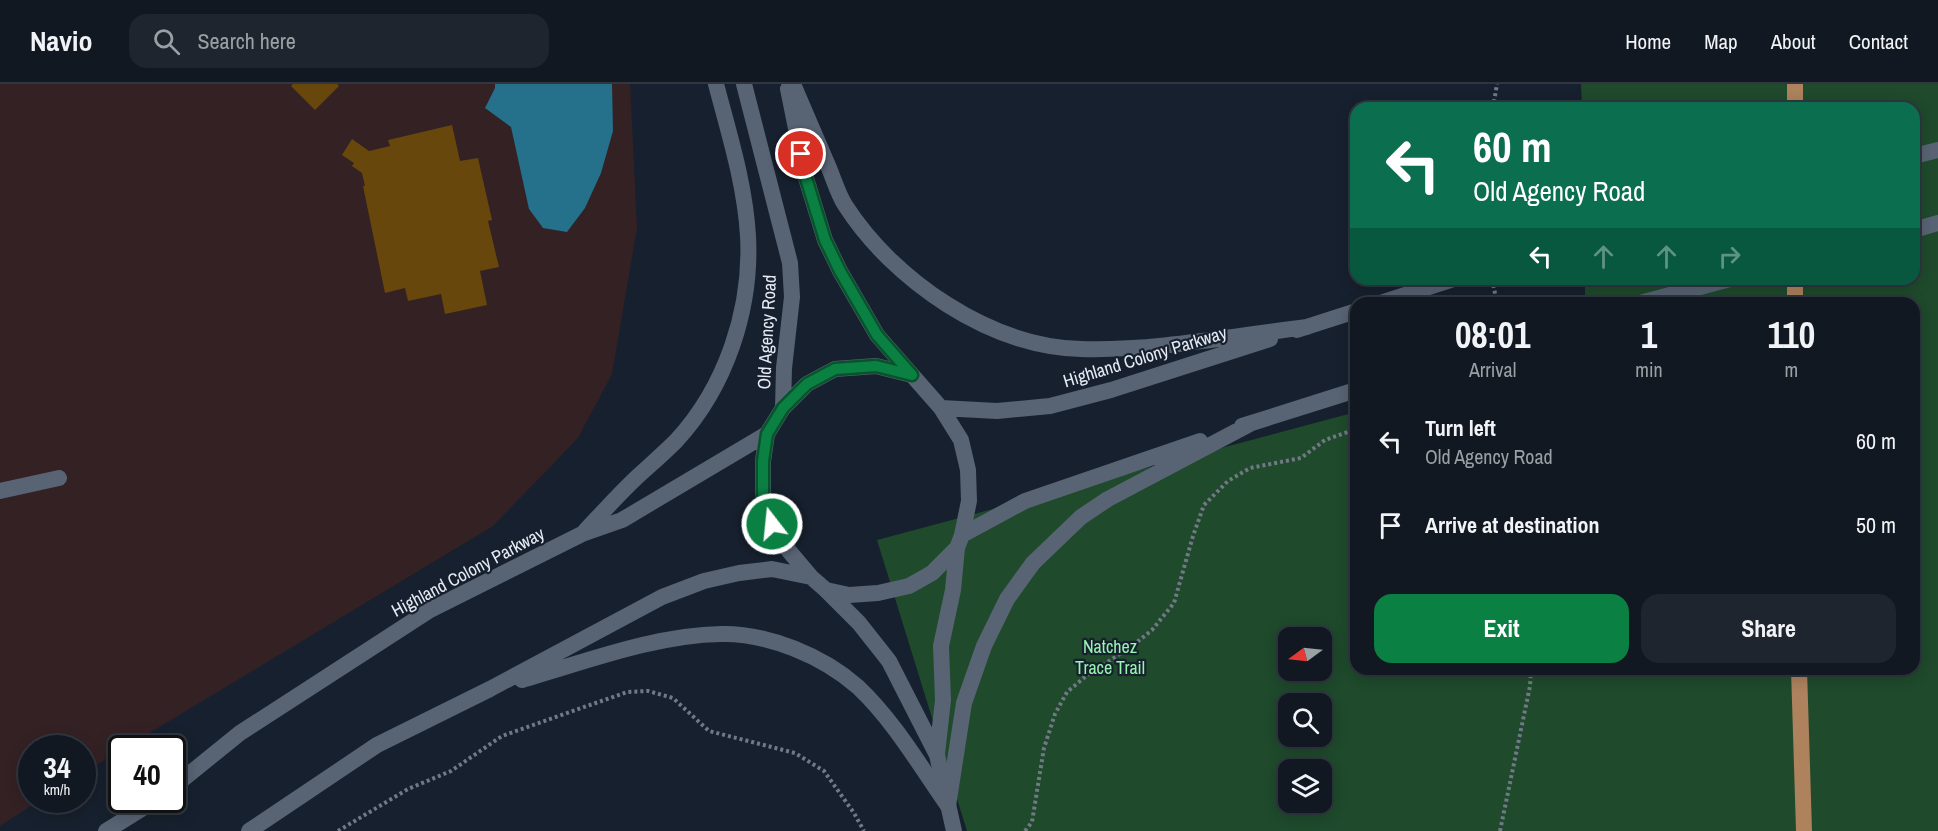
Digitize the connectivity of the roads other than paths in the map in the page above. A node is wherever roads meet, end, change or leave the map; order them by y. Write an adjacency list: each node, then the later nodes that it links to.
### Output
1 (716, 84): 25 (street)
2 (744, 84): 19 (street, Old Agency Road)
3 (787, 84): 17 (street)
4 (793, 84): 16 (street)
5 (1795, 84): 6 (main road)
6 (1795, 102)
7 (1938, 150): 8 (street)
8 (1920, 154)
9 (1938, 223): 10 (street)
10 (1920, 228)
11 (1436, 285): 13 (street)
12 (1708, 285): 14 (street)
13 (1398, 297)
14 (1662, 297)
15 (1350, 313): 16 (street, Highland Colony Parkway)
16 (1307, 327): 20 (street, Highland Colony Parkway)
17 (912, 375): 19 (street); 20 (street)
18 (1350, 392): 21 (street)
19 (783, 408): 22 (street)
20 (941, 408): 26 (street)
21 (1250, 424): 26 (street); 33 (street)
22 (767, 434): 25 (street, Highland Colony Parkway); 27 (street)
23 (59, 478): 24 (street)
24 (0, 491)
25 (582, 534): 32 (street, Highland Colony Parkway)
26 (960, 542): 28 (street); 31 (street)
27 (811, 577): 28 (street); 30 (street)
28 (826, 590): 31 (street)
29 (1799, 675): 38 (main road)
30 (490, 689): 33 (street); 36 (street)
31 (937, 755): 33 (street)
32 (186, 777)
33 (948, 806): 37 (street)
34 (135, 813): 35 (street)
35 (106, 831)
36 (249, 831)
37 (954, 831)
38 (1804, 831)

